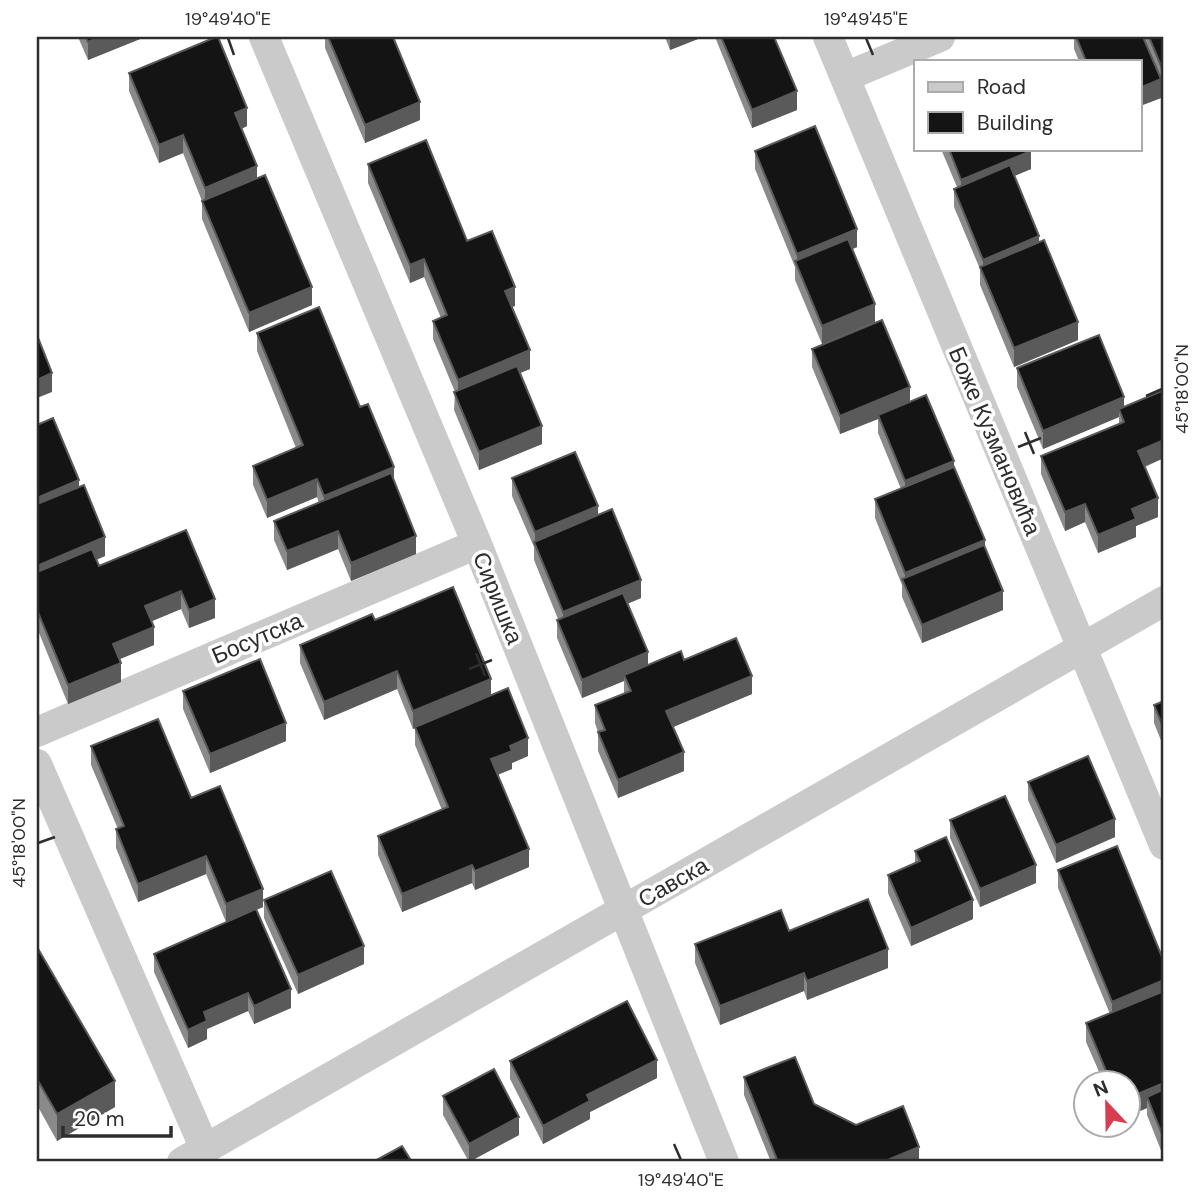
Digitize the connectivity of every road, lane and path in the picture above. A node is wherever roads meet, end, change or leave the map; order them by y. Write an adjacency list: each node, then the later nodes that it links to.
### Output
1 (264, 37): 5 (street, Сиришка)
2 (828, 37): 4 (street, Боже Кузмановића)
3 (940, 37): 4 (street)
4 (845, 77): 7 (street, Боже Кузмановића)
5 (477, 544): 8 (street, Босутска); 11 (street, Сиришка)
6 (1164, 601): 7 (street, Савска)
7 (1081, 647): 10 (street, Боже Кузмановића); 11 (street, Савска)
8 (37, 732)
9 (37, 765): 12 (street)
10 (1164, 845)
11 (622, 912): 12 (street, Савска); 13 (street, Сиришка)
12 (193, 1155)
13 (724, 1162)

